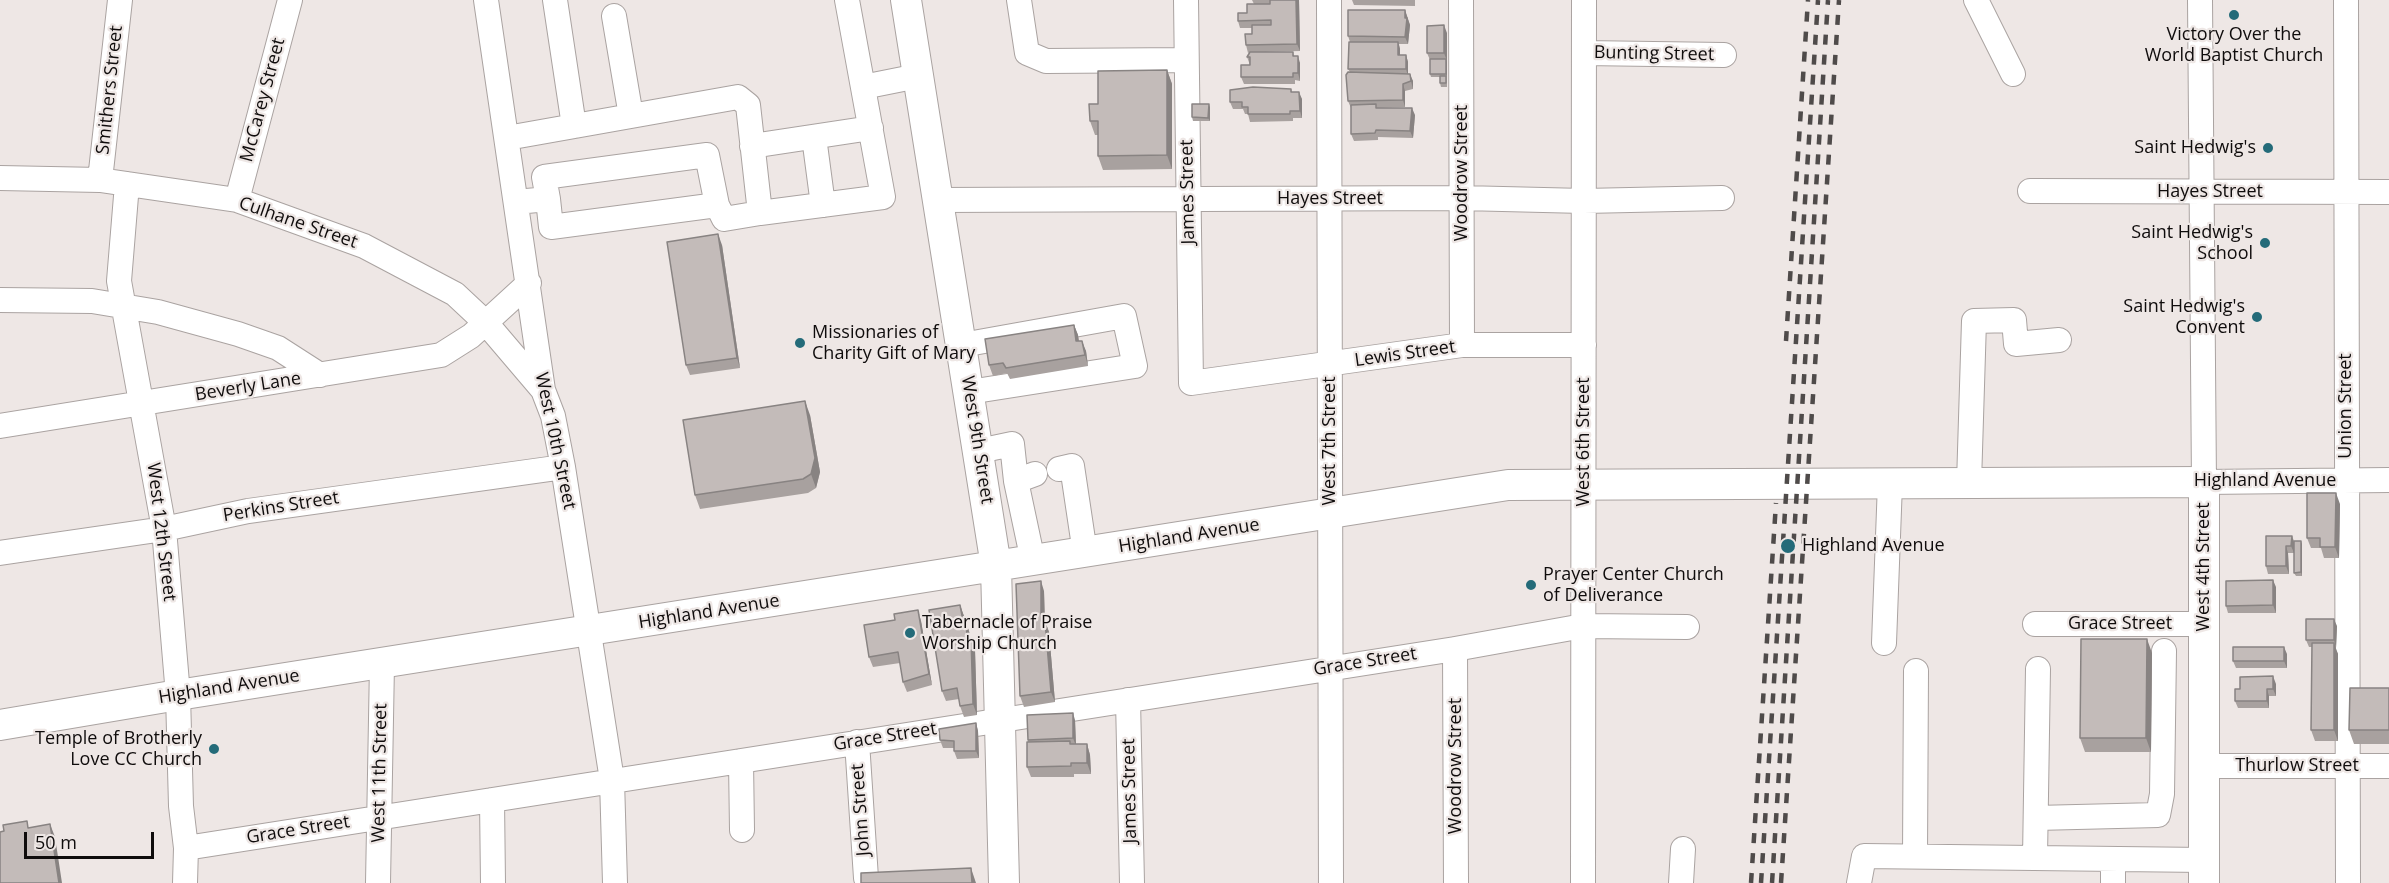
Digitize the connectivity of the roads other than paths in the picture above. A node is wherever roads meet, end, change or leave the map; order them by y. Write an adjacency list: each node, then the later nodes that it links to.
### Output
1 (120, 0): 29 (street, Smithers Street)
2 (290, 0): 38 (street, McCarey Street)
3 (486, 0): 26 (street, West 10th Street)
4 (555, 0): 23 (street)
5 (847, 0): 21 (street)
6 (906, 0): 20 (main road, West 9th Street)
7 (1019, 0): 18 (street)
8 (1186, 0): 18 (street, James Street)
9 (1329, 0): 41 (street, West 7th Street)
10 (1461, 0): 35 (street, Woodrow Street)
11 (1584, 0): 16 (street, West 6th Street)
12 (1976, 0): 19 (street)
13 (2200, 0): 32 (street, West 4th Street)
14 (2346, 0): 33 (street, Union Street)
15 (614, 16): 22 (street)
16 (1584, 53): 17 (street, Bunting Street); 42 (street, West 6th Street)
17 (1724, 55)
18 (1186, 60): 40 (street, James Street)
19 (2013, 74)
20 (918, 76): 21 (street); 39 (main road, West 9th Street)
21 (863, 87): 24 (street)
22 (631, 116): 23 (street); 27 (street)
23 (574, 126): 26 (street)
24 (871, 128): 25 (street); 45 (street)
25 (814, 137): 27 (street); 45 (street)
26 (507, 138): 43 (street, West 10th Street)
27 (752, 146): 46 (street)
28 (0, 178): 29 (street, Culhane Street)
29 (100, 180): 30 (street, Culhane Street)
30 (127, 184): 38 (street, Culhane Street); 49 (street, West 12th Street)
31 (2030, 191): 32 (street, Hayes Street)
32 (2201, 192): 33 (street, Hayes Street); 67 (street, West 4th Street)
33 (2346, 192): 34 (street, Hayes Street); 66 (street, Union Street)
34 (2389, 192)
35 (1462, 198): 41 (street, Hayes Street); 42 (street, Hayes Street); 53 (street, Woodrow Street)
36 (1722, 198): 42 (street, Hayes Street)
37 (548, 199): 43 (street); 44 (street); 44 (street)
38 (237, 200): 50 (street, Culhane Street)
39 (938, 200): 40 (street, Hayes Street); 52 (main road, West 9th Street)
40 (1187, 200): 41 (street, Hayes Street); 57 (street, James Street)
41 (1329, 200): 55 (street, West 7th Street)
42 (1584, 201): 54 (street, West 6th Street)
43 (516, 202): 47 (street, West 10th Street)
44 (717, 205): 46 (street)
45 (823, 205): 46 (street)
46 (760, 213)
47 (529, 283): 50 (street); 58 (street, West 10th Street)
48 (0, 300): 49 (street)
49 (122, 307): 56 (street); 60 (street, West 12th Street)
50 (486, 323): 56 (street, Beverly Lane); 58 (street, Culhane Street)
51 (2059, 340): 70 (street)
52 (962, 345): 59 (main road, West 9th Street); 59 (street)
53 (1462, 345): 54 (street, Lewis Street); 55 (street, Lewis Street)
54 (1584, 345): 71 (street, West 6th Street)
55 (1330, 365): 57 (street, Lewis Street); 73 (street, West 7th Street)
56 (321, 375): 60 (street, Beverly Lane)
57 (1191, 383)
58 (543, 390): 63 (street, West 10th Street)
59 (969, 393): 62 (main road, West 9th Street)
60 (142, 402): 61 (street, Beverly Lane); 74 (street, West 12th Street)
61 (0, 426)
62 (979, 451): 68 (street); 72 (main road, West 9th Street)
63 (563, 467): 74 (street, Perkins Street); 83 (street, West 10th Street)
64 (1059, 469): 76 (street)
65 (2389, 480): 66 (street, Highland Avenue)
66 (2346, 481): 67 (street, Highland Avenue); 98 (street, Union Street)
67 (2204, 482): 70 (main road, Highland Avenue); 80 (main road, West 4th Street)
68 (1023, 483): 72 (street); 77 (street)
69 (1890, 483): 70 (main road, Highland Avenue); 71 (main road, Highland Avenue); 84 (street)
70 (1969, 483)
71 (1584, 484): 73 (main road, Highland Avenue); 81 (street, West 6th Street)
72 (986, 498): 78 (main road, West 9th Street)
73 (1330, 514): 76 (main road, Highland Avenue); 88 (street, West 7th Street)
74 (164, 529): 75 (street, Perkins Street); 91 (street, West 12th Street)
75 (0, 553)
76 (1085, 553): 77 (main road, Highland Avenue)
77 (1033, 561): 78 (main road, Highland Avenue)
78 (996, 566): 83 (main road, Highland Avenue); 93 (main road, West 9th Street)
79 (2036, 624): 80 (street, Grace Street)
80 (2204, 624): 97 (main road, West 4th Street)
81 (1583, 626): 82 (street, Grace Street); 85 (street, Grace Street); 120 (street, West 6th Street)
82 (1687, 627)
83 (589, 631): 87 (main road, Highland Avenue); 100 (street, West 10th Street)
84 (1884, 643)
85 (1455, 649): 88 (street, Grace Street); 119 (street, Woodrow Street)
86 (2164, 651): 103 (street)
87 (382, 664): 91 (main road, Highland Avenue); 102 (street, West 11th Street)
88 (1331, 668): 92 (street, Grace Street); 118 (street, West 7th Street)
89 (2038, 669): 103 (street)
90 (1916, 671): 107 (street)
91 (178, 694): 94 (main road, Highland Avenue); 105 (street, West 12th Street)
92 (1128, 700): 93 (street, Grace Street); 117 (street, James Street)
93 (1000, 720): 95 (street, Grace Street); 116 (main road, West 9th Street)
94 (0, 725)
95 (857, 742): 96 (street, Grace Street); 111 (street, John Street)
96 (741, 761): 100 (street, Grace Street); 104 (street)
97 (2205, 766): 98 (street, Thurlow Street); 110 (main road, West 4th Street)
98 (2347, 766): 99 (street, Thurlow Street); 124 (street, Union Street)
99 (2389, 766)
100 (612, 780): 101 (street, Grace Street); 115 (street, West 10th Street)
101 (492, 800): 102 (street, Grace Street); 114 (street)
102 (378, 817): 105 (street, Grace Street); 113 (street, West 11th Street)
103 (2036, 818): 108 (street)
104 (742, 830)
105 (186, 848): 112 (street, West 12th Street)
106 (1683, 849): 121 (street)
107 (1915, 856): 108 (street); 122 (street)
108 (2035, 858): 109 (street)
109 (2113, 859): 110 (street); 123 (street)
110 (2204, 872)
111 (866, 878)
112 (185, 883)
113 (378, 883)
114 (493, 883)
115 (615, 883)
116 (1004, 883)
117 (1132, 883)
118 (1331, 883)
119 (1456, 883)
120 (1583, 883)
121 (1682, 883)
122 (1859, 883)
123 (2113, 883)
124 (2348, 883)

